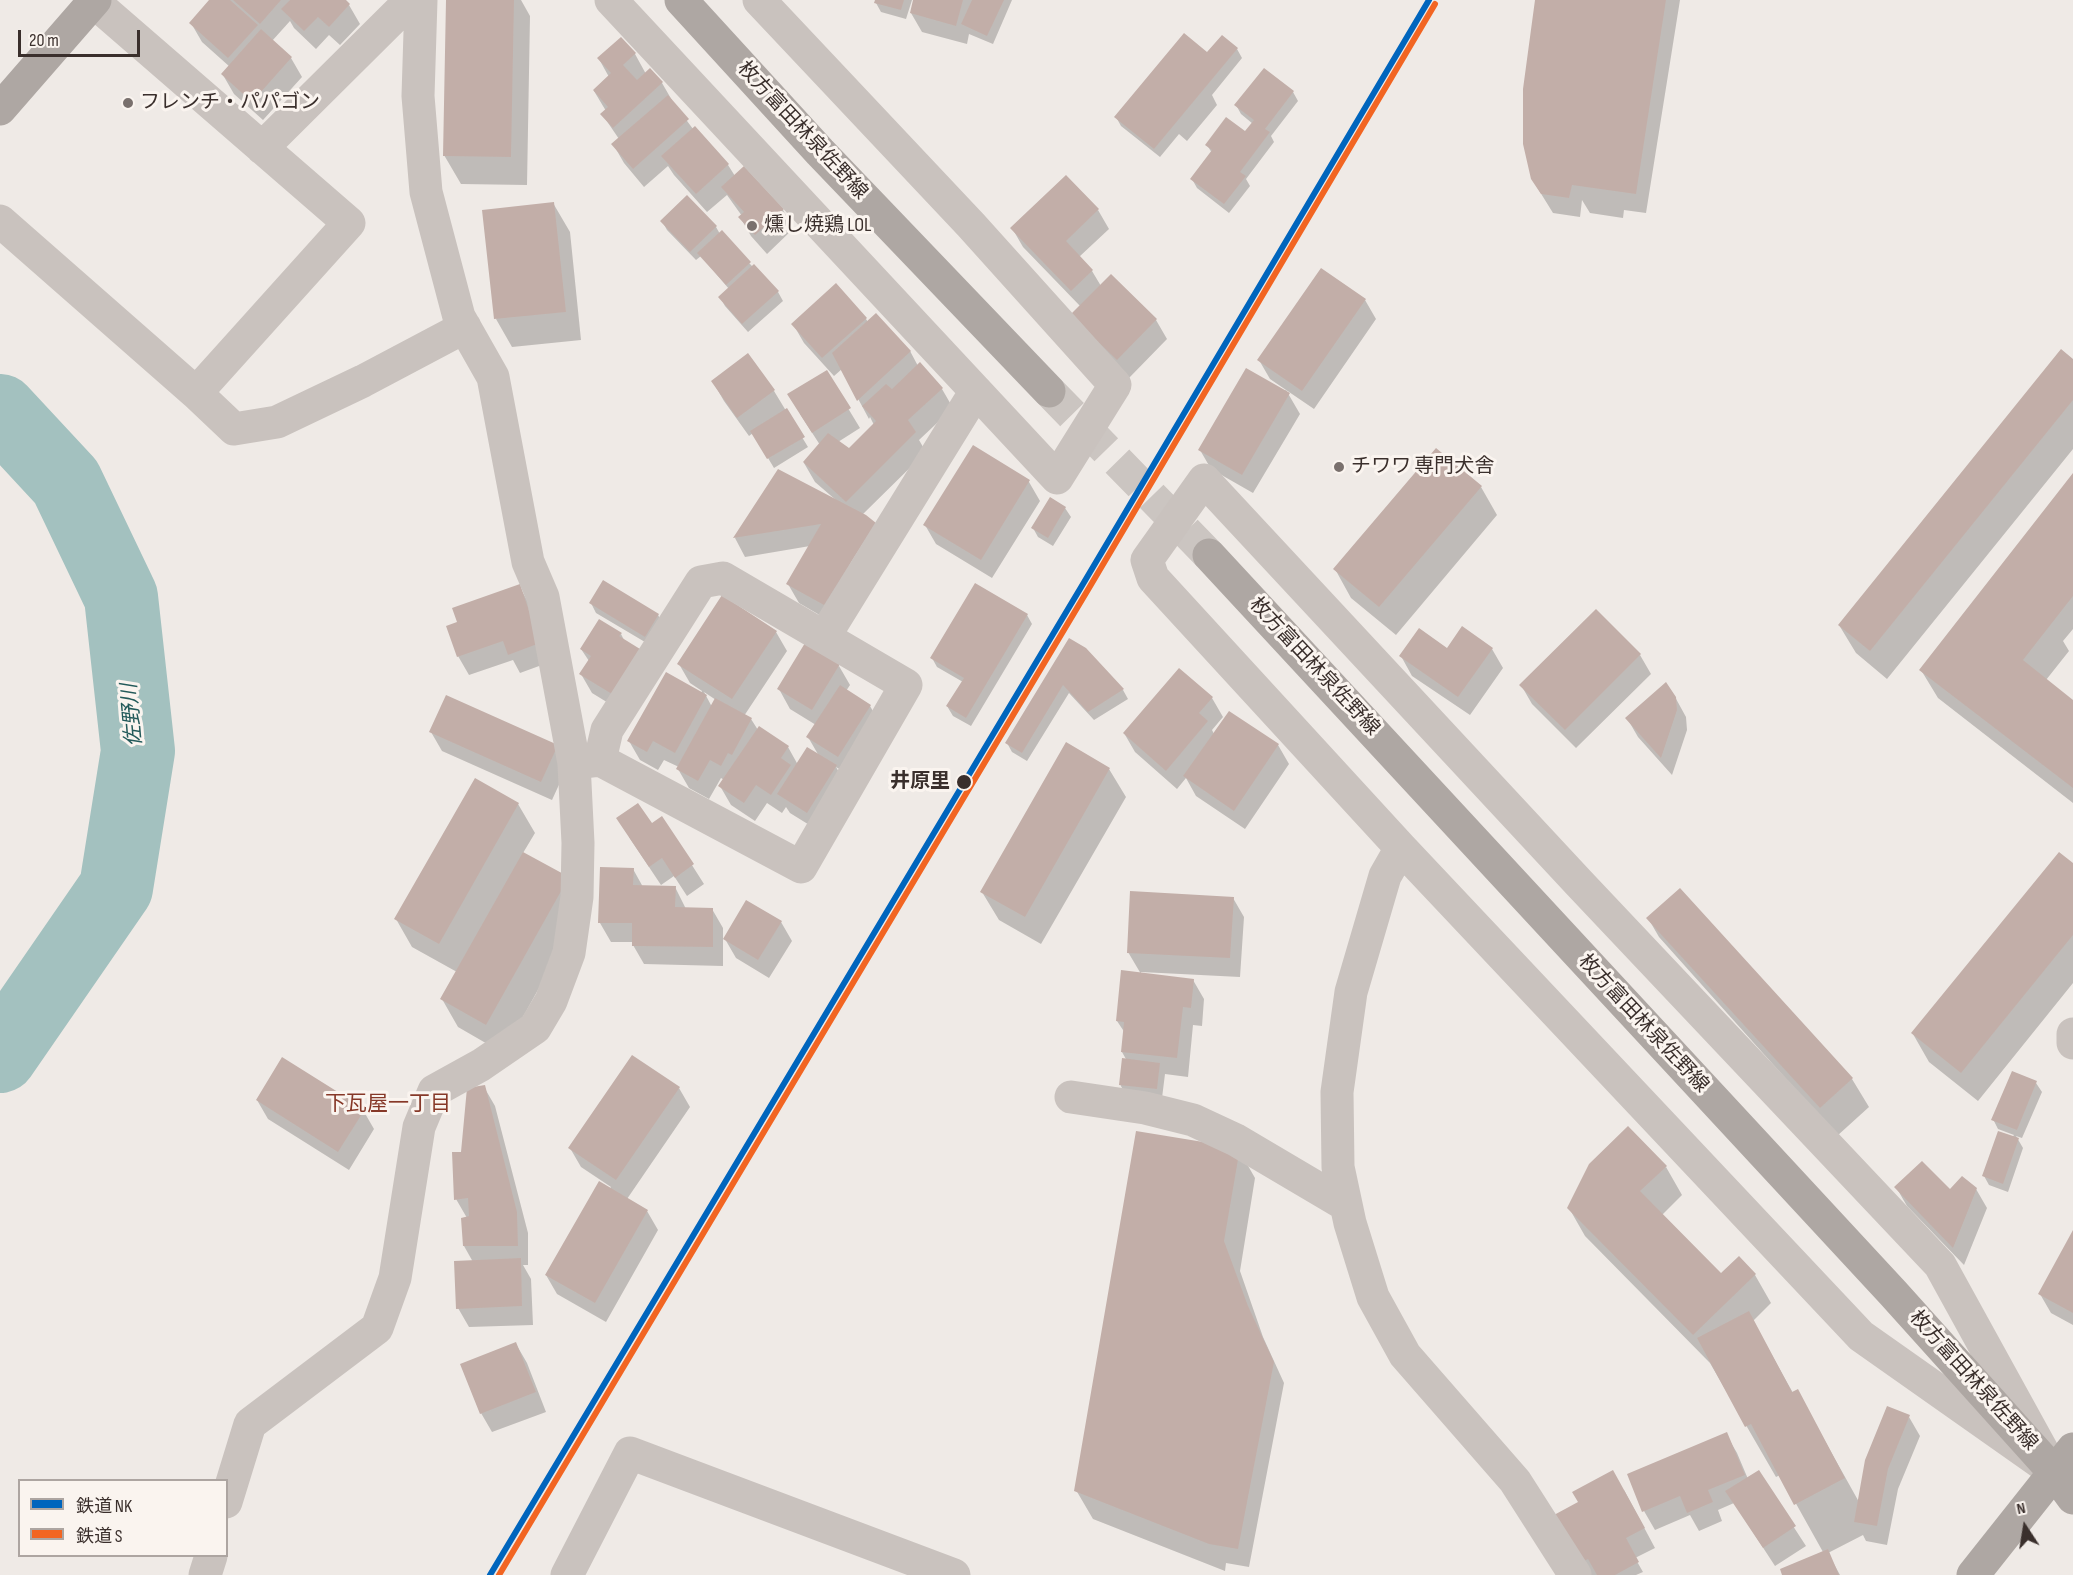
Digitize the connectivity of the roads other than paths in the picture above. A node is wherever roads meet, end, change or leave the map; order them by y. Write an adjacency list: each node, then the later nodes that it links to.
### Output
1 (411, 0): 8 (street)
2 (421, 0): 10 (street)
3 (611, 0): 12 (street)
4 (681, 0): 11 (main road, 枚方富田林泉佐野線)
5 (759, 0): 12 (street)
6 (94, 1): 7 (main road); 8 (street)
7 (0, 109)
8 (262, 148): 13 (street)
9 (0, 221): 13 (street)
10 (465, 327): 13 (street); 16 (street)
11 (1049, 391)
12 (976, 392): 15 (street)
13 (196, 393)
14 (1209, 555): 22 (main road, 枚方富田林泉佐野線)
15 (824, 637): 16 (street); 16 (street)
16 (587, 761): 23 (street)
17 (1401, 848): 21 (street); 22 (street); 22 (street)
18 (2073, 1034): 19 (street)
19 (2073, 1043)
20 (1071, 1097): 21 (street)
21 (1346, 1205): 29 (street)
22 (2063, 1460): 24 (main road, 枚方富田林泉佐野線); 30 (main road)
23 (228, 1496)
24 (2073, 1498)
25 (211, 1557): 26 (street)
26 (205, 1575)
27 (567, 1575): 28 (street)
28 (954, 1575)
29 (1575, 1575)
30 (1973, 1575)

